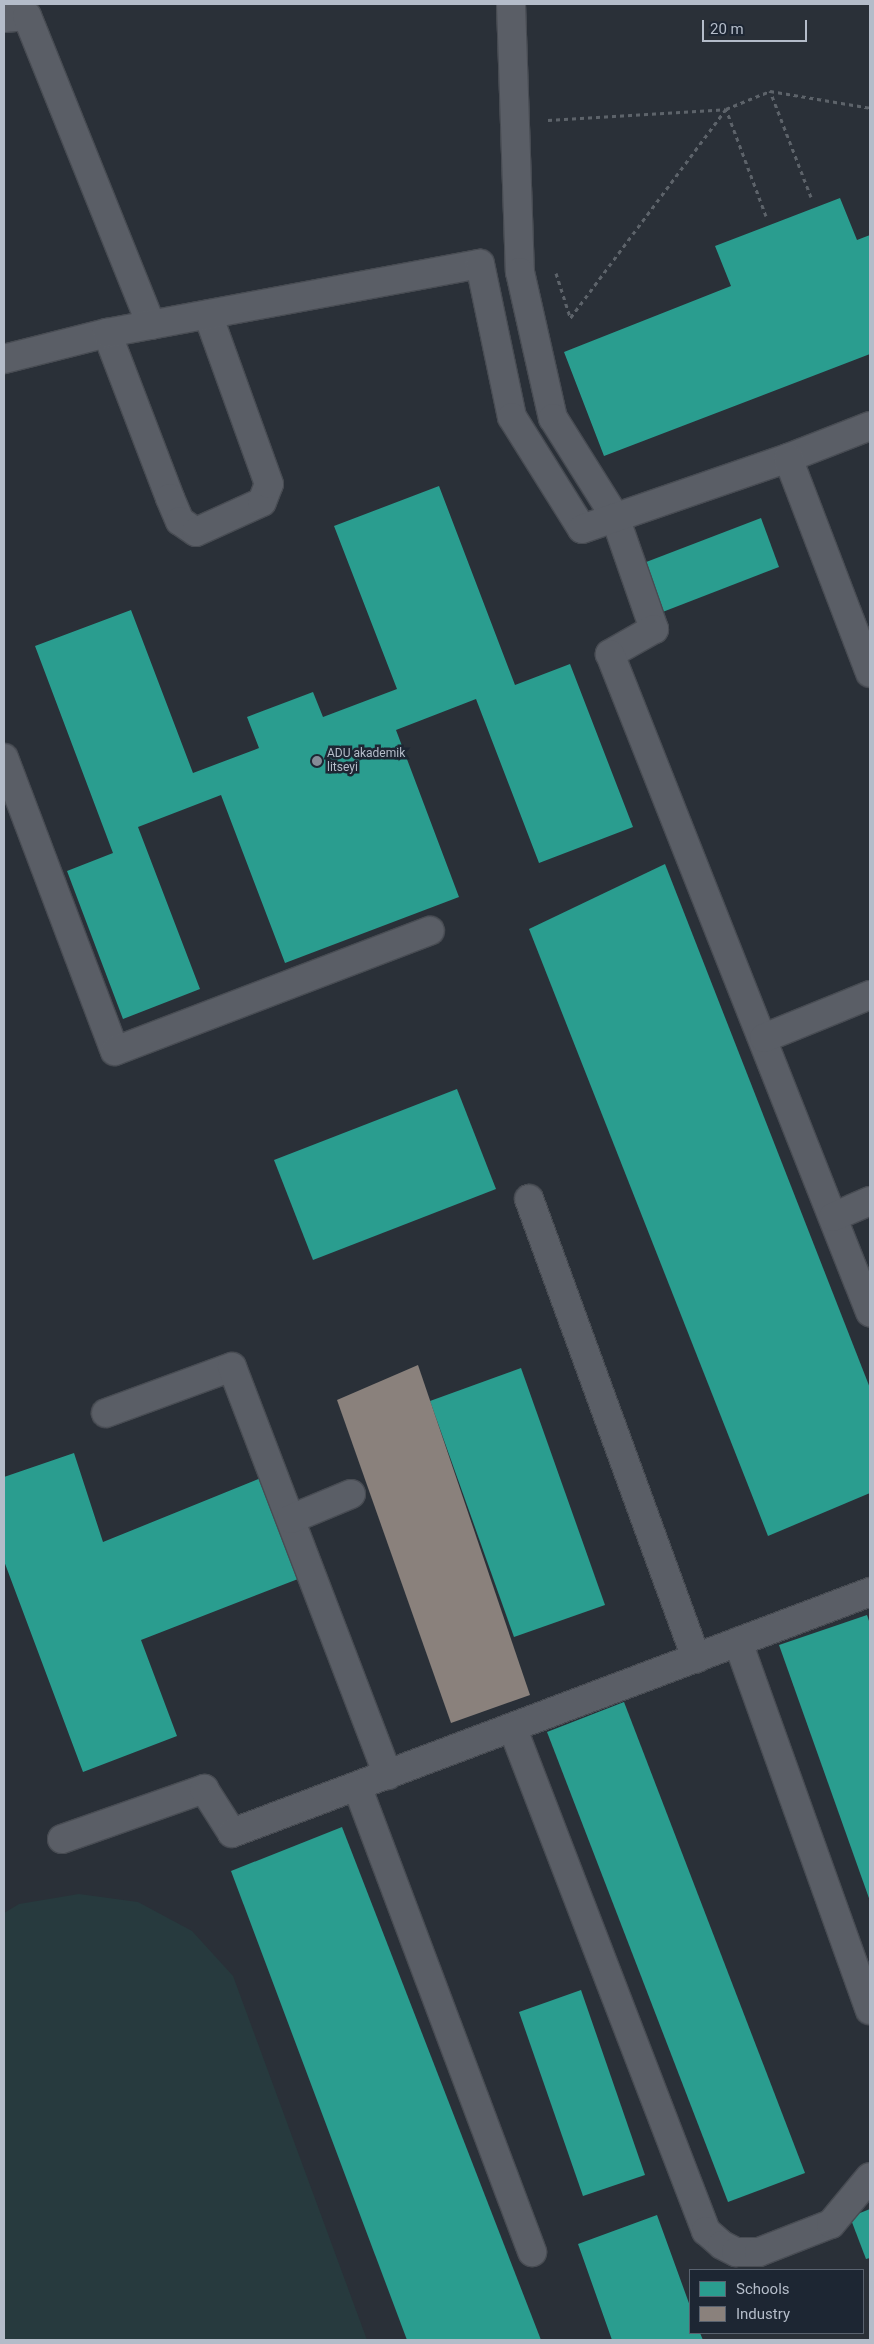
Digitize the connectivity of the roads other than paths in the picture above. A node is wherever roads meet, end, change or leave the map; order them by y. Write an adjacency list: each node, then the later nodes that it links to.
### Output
1 (511, 4): 9 (lane)
2 (18, 12): 4 (lane)
3 (208, 315): 4 (lane); 5 (lane); 9 (lane)
4 (151, 325): 5 (lane)
5 (107, 333): 6 (lane)
6 (4, 359)
7 (870, 426): 8 (lane)
8 (788, 458): 9 (lane); 10 (lane)
9 (616, 517): 14 (lane)
10 (870, 673)
11 (4, 758): 12 (lane)
12 (430, 931)
13 (870, 996): 14 (lane)
14 (764, 1038): 17 (lane)
15 (529, 1199): 24 (lane)
16 (870, 1202): 17 (lane)
17 (833, 1217): 18 (lane)
18 (870, 1312)
19 (106, 1413): 21 (lane)
20 (351, 1494): 21 (lane)
21 (290, 1519): 26 (lane)
22 (870, 1592): 23 (lane)
23 (738, 1642): 24 (lane); 29 (lane)
24 (696, 1659): 25 (lane)
25 (513, 1729): 26 (lane); 30 (lane)
26 (388, 1775): 27 (lane)
27 (357, 1786): 28 (lane); 31 (lane)
28 (62, 1839)
29 (870, 2010)
30 (870, 2176)
31 (532, 2252)

